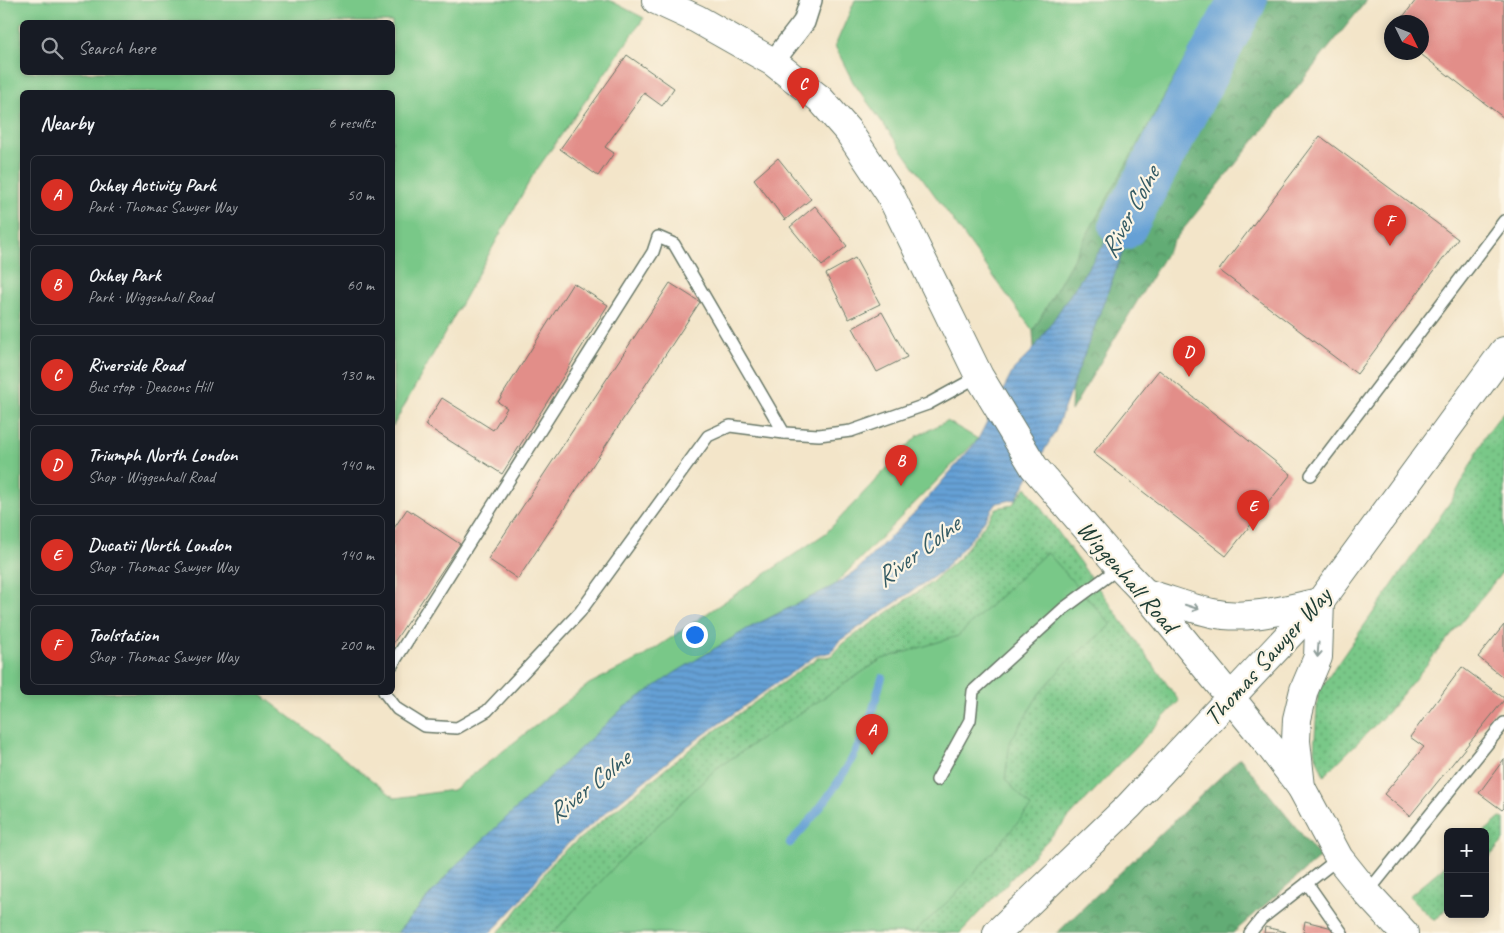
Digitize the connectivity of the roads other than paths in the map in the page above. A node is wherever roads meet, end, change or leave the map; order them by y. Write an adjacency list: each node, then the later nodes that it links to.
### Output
1 (656, 0): 3 (main road, Wiggenhall Road)
2 (810, 0): 3 (street)
3 (773, 62): 6 (main road, Wiggenhall Road)
4 (1504, 221): 8 (lane)
5 (1504, 351): 11 (main road, Thomas Sawyer Way)
6 (979, 376): 7 (lane); 9 (main road, Wiggenhall Road)
7 (784, 433): 12 (lane); 13 (lane)
8 (1310, 475)
9 (1120, 567): 10 (main road, Wiggenhall Road); 16 (lane)
10 (1145, 593): 11 (main road, one-way to 11); 14 (main road, Wiggenhall Road)
11 (1320, 602): 14 (main road, Thomas Sawyer Way); 17 (main road, one-way to 17)
12 (395, 660)
13 (386, 695)
14 (1230, 697): 17 (main road, Wiggenhall Road); 21 (main road, Thomas Sawyer Way)
15 (1504, 723): 20 (lane)
16 (937, 780)
17 (1301, 787): 18 (main road, Wiggenhall Road)
18 (1339, 858): 19 (lane); 20 (main road, Wiggenhall Road)
19 (1307, 883): 22 (lane); 23 (lane)
20 (1367, 893): 24 (main road, Wiggenhall Road)
21 (997, 933)
22 (1250, 933)
23 (1342, 933)
24 (1404, 933)

